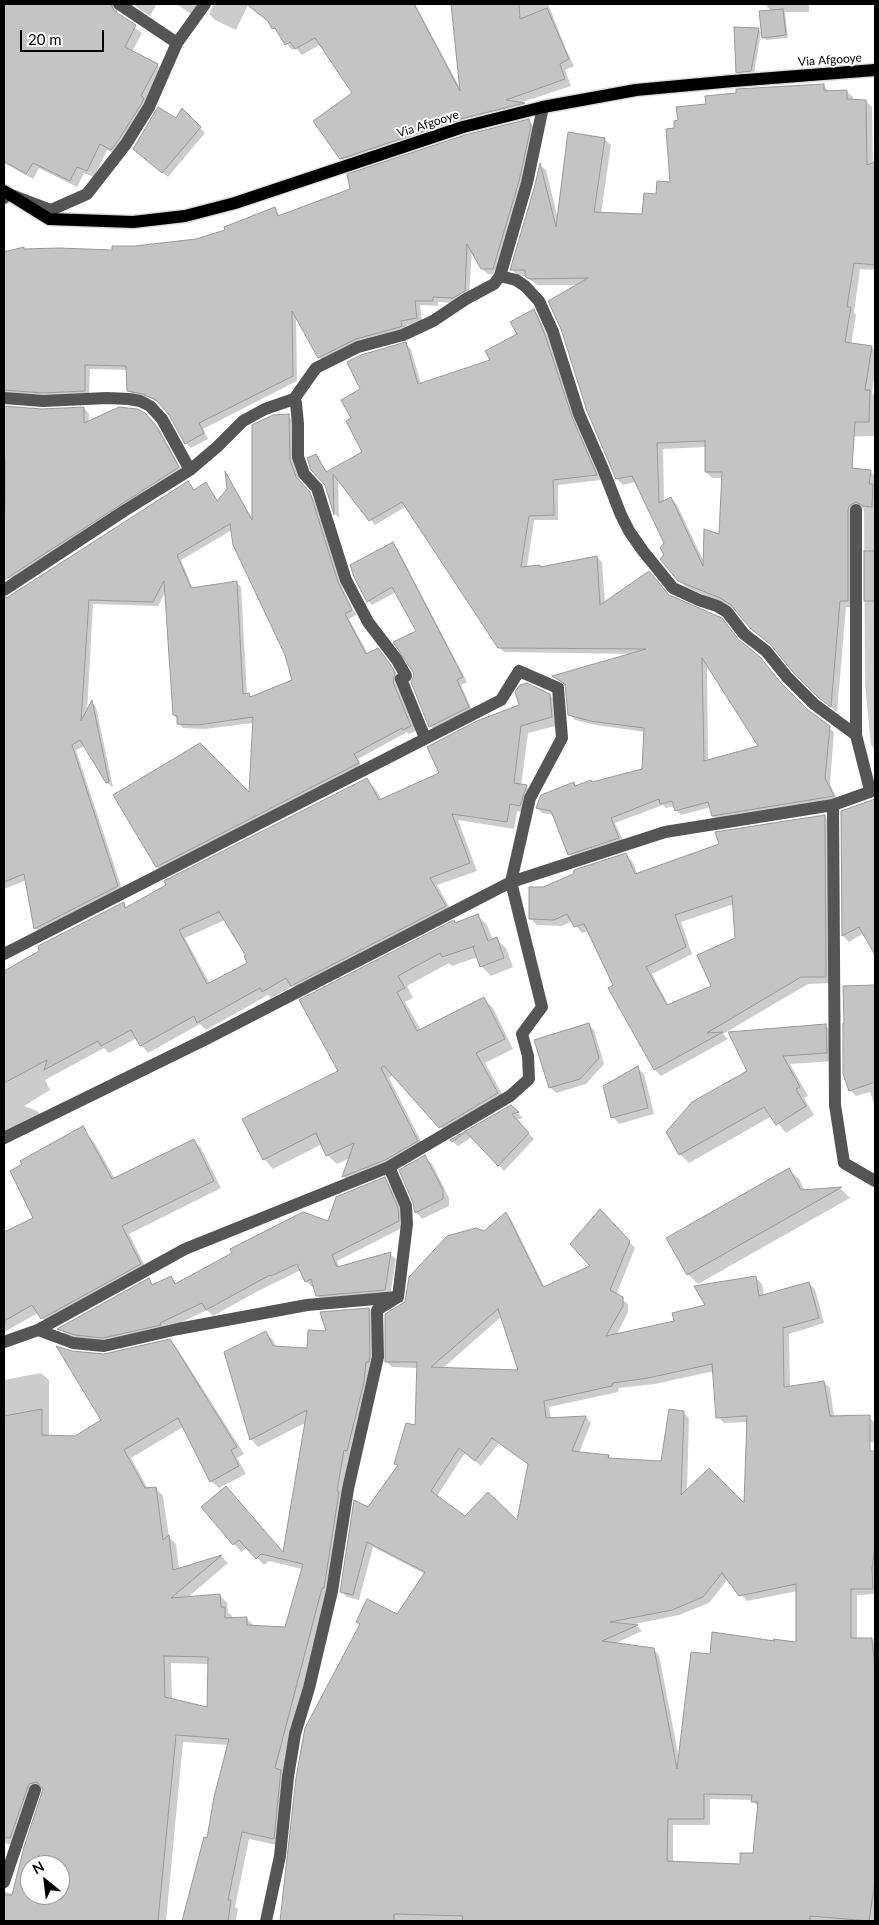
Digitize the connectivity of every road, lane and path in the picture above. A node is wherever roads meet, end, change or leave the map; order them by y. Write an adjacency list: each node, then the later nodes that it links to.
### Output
1 (119, 4): 3 (street)
2 (204, 4): 3 (street)
3 (177, 43): 6 (street)
4 (875, 70): 5 (main road, Via Afgooye)
5 (543, 107): 6 (main road, Via Afgooye); 7 (street)
6 (5, 194)
7 (500, 276): 9 (street); 13 (street)
8 (4, 398): 10 (street)
9 (294, 399): 10 (street); 14 (street)
10 (190, 470): 12 (street)
11 (856, 510): 13 (street)
12 (4, 590)
13 (856, 735): 15 (street)
14 (425, 738): 17 (street); 18 (street)
15 (873, 790): 16 (street)
16 (833, 805): 17 (street); 21 (street)
17 (511, 882): 19 (street); 20 (street)
18 (4, 954)
19 (4, 1138)
20 (389, 1167): 22 (street); 23 (street)
21 (875, 1181)
22 (398, 1297): 23 (street); 27 (street)
23 (38, 1330): 24 (street)
24 (4, 1342)
25 (35, 1790): 26 (street)
26 (4, 1882)
27 (266, 1921)

